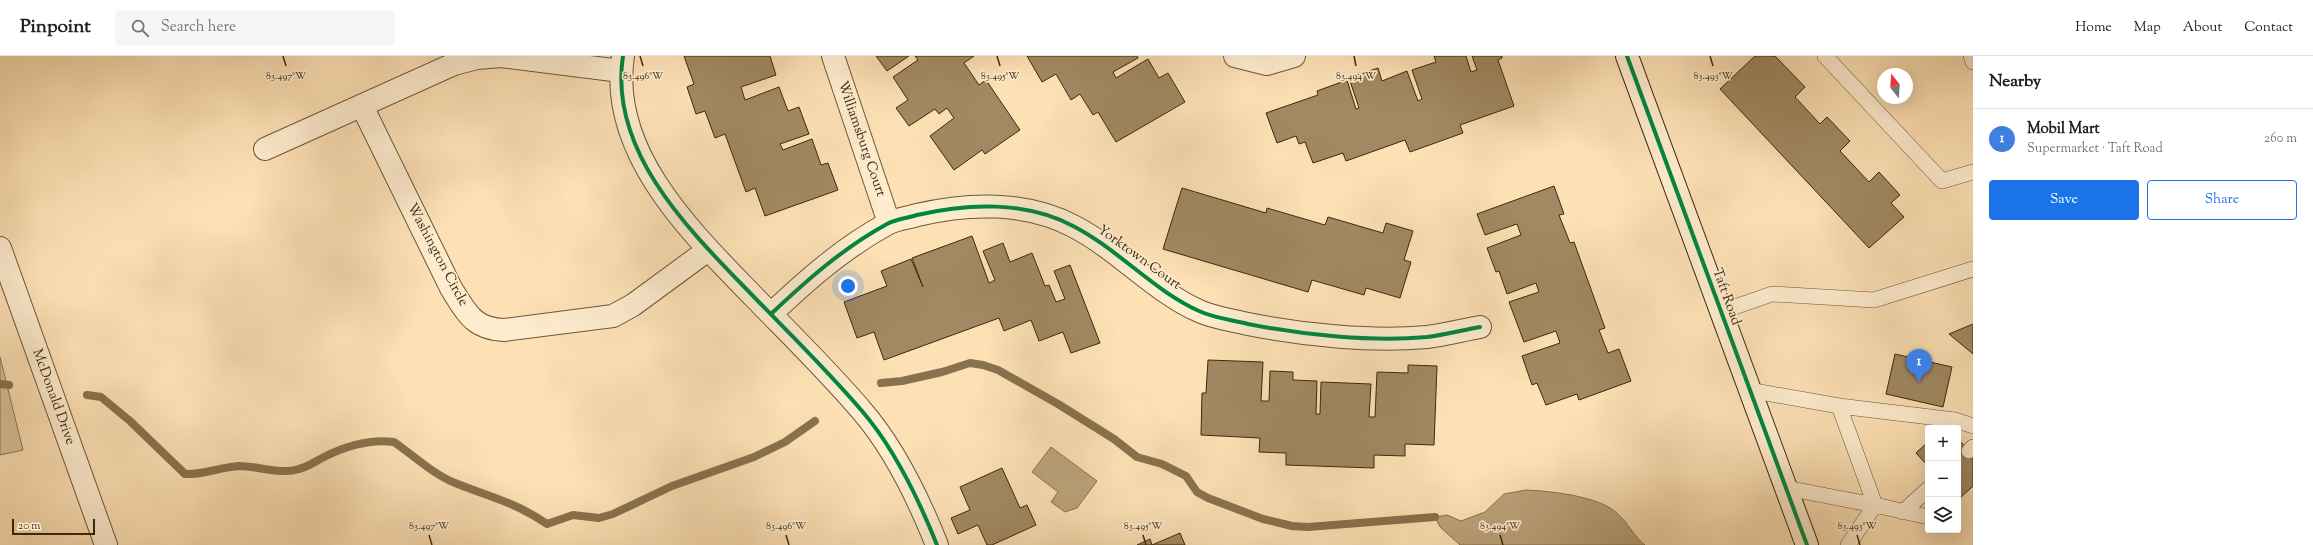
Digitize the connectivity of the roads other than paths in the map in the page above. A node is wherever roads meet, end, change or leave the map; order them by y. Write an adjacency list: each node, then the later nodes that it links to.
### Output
1 (833, 56): 12 (street, Williamsburg Court)
2 (1235, 56): 3 (street)
3 (1294, 56)
4 (1627, 56): 16 (street, Taft Road)
5 (1825, 56): 11 (lane)
6 (1971, 56): 7 (lane)
7 (1973, 62)
8 (622, 64): 9 (street); 14 (street)
9 (362, 106): 10 (street); 14 (street, Washington Circle)
10 (265, 149)
11 (1973, 172)
12 (889, 223): 17 (street, Yorktown Court); 18 (street, Yorktown Court)
13 (0, 248): 27 (street, McDonald Drive)
14 (708, 250): 17 (street)
15 (1973, 269): 16 (lane)
16 (1720, 312): 19 (street, Taft Road)
17 (771, 314): 28 (street)
18 (1480, 327)
19 (1749, 390): 20 (lane); 22 (street, Taft Road)
20 (1839, 406): 21 (lane); 24 (lane)
21 (1973, 426)
22 (1786, 488): 24 (lane); 29 (street, Taft Road)
23 (1925, 492): 25 (lane)
24 (1875, 505): 25 (lane); 30 (lane)
25 (1903, 512): 26 (lane)
26 (1925, 516)
27 (106, 545)
28 (936, 545)
29 (1807, 545)
30 (1848, 545)

